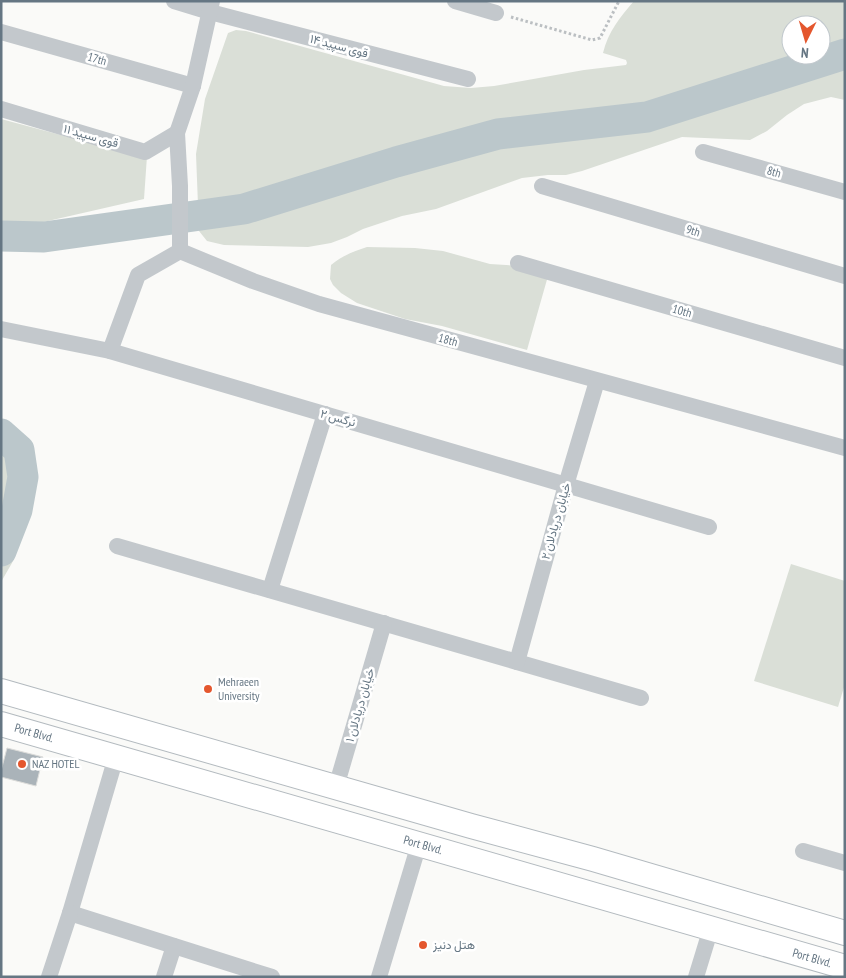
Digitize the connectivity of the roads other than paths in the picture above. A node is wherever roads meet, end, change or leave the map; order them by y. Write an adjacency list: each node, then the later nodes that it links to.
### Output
1 (174, 1): 3 (street, قوی سپید ۱۴)
2 (455, 1): 4 (street)
3 (211, 7): 6 (street, قوی سپید ۱۴); 7 (street)
4 (496, 13)
5 (1, 32): 7 (street, 17th)
6 (468, 79)
7 (193, 86): 9 (street)
8 (1, 109): 9 (street, قوی سپید ۱۱)
9 (177, 133): 13 (street)
10 (703, 152): 12 (street, 8th)
11 (542, 186): 15 (street, 9th)
12 (845, 192)
13 (180, 247): 17 (street); 19 (street, 18th)
14 (518, 263): 18 (street, 10th)
15 (845, 276)
16 (1, 329): 17 (street, نرگس ۲)
17 (110, 351): 20 (street, نرگس ۲)
18 (845, 358)
19 (597, 380): 21 (street, 18th); 22 (street, خیابان دریادلان ۲)
20 (325, 414): 22 (street, نرگس ۲); 25 (street)
21 (845, 448)
22 (566, 485): 23 (street, نرگس ۲); 27 (street, خیابان دریادلان ۲)
23 (708, 527)
24 (117, 546): 25 (street)
25 (270, 590): 26 (street)
26 (384, 623): 27 (street); 32 (street, خیابان دریادلان ۱)
27 (517, 662): 29 (street)
28 (8, 693): 32 (main road)
29 (641, 698)
30 (1, 724): 31 (main road, Port Blvd.)
31 (116, 757): 33 (main road, Port Blvd.); 36 (street)
32 (336, 787): 38 (main road)
33 (419, 844): 37 (main road, Port Blvd.); 44 (street)
34 (803, 851): 35 (street)
35 (845, 863)
36 (70, 913): 39 (street); 41 (street)
37 (711, 928): 40 (main road, Port Blvd.); 45 (street)
38 (845, 933)
39 (174, 946): 42 (street); 43 (street)
40 (845, 967)
41 (49, 977)
42 (164, 977)
43 (272, 977)
44 (379, 977)
45 (696, 977)

